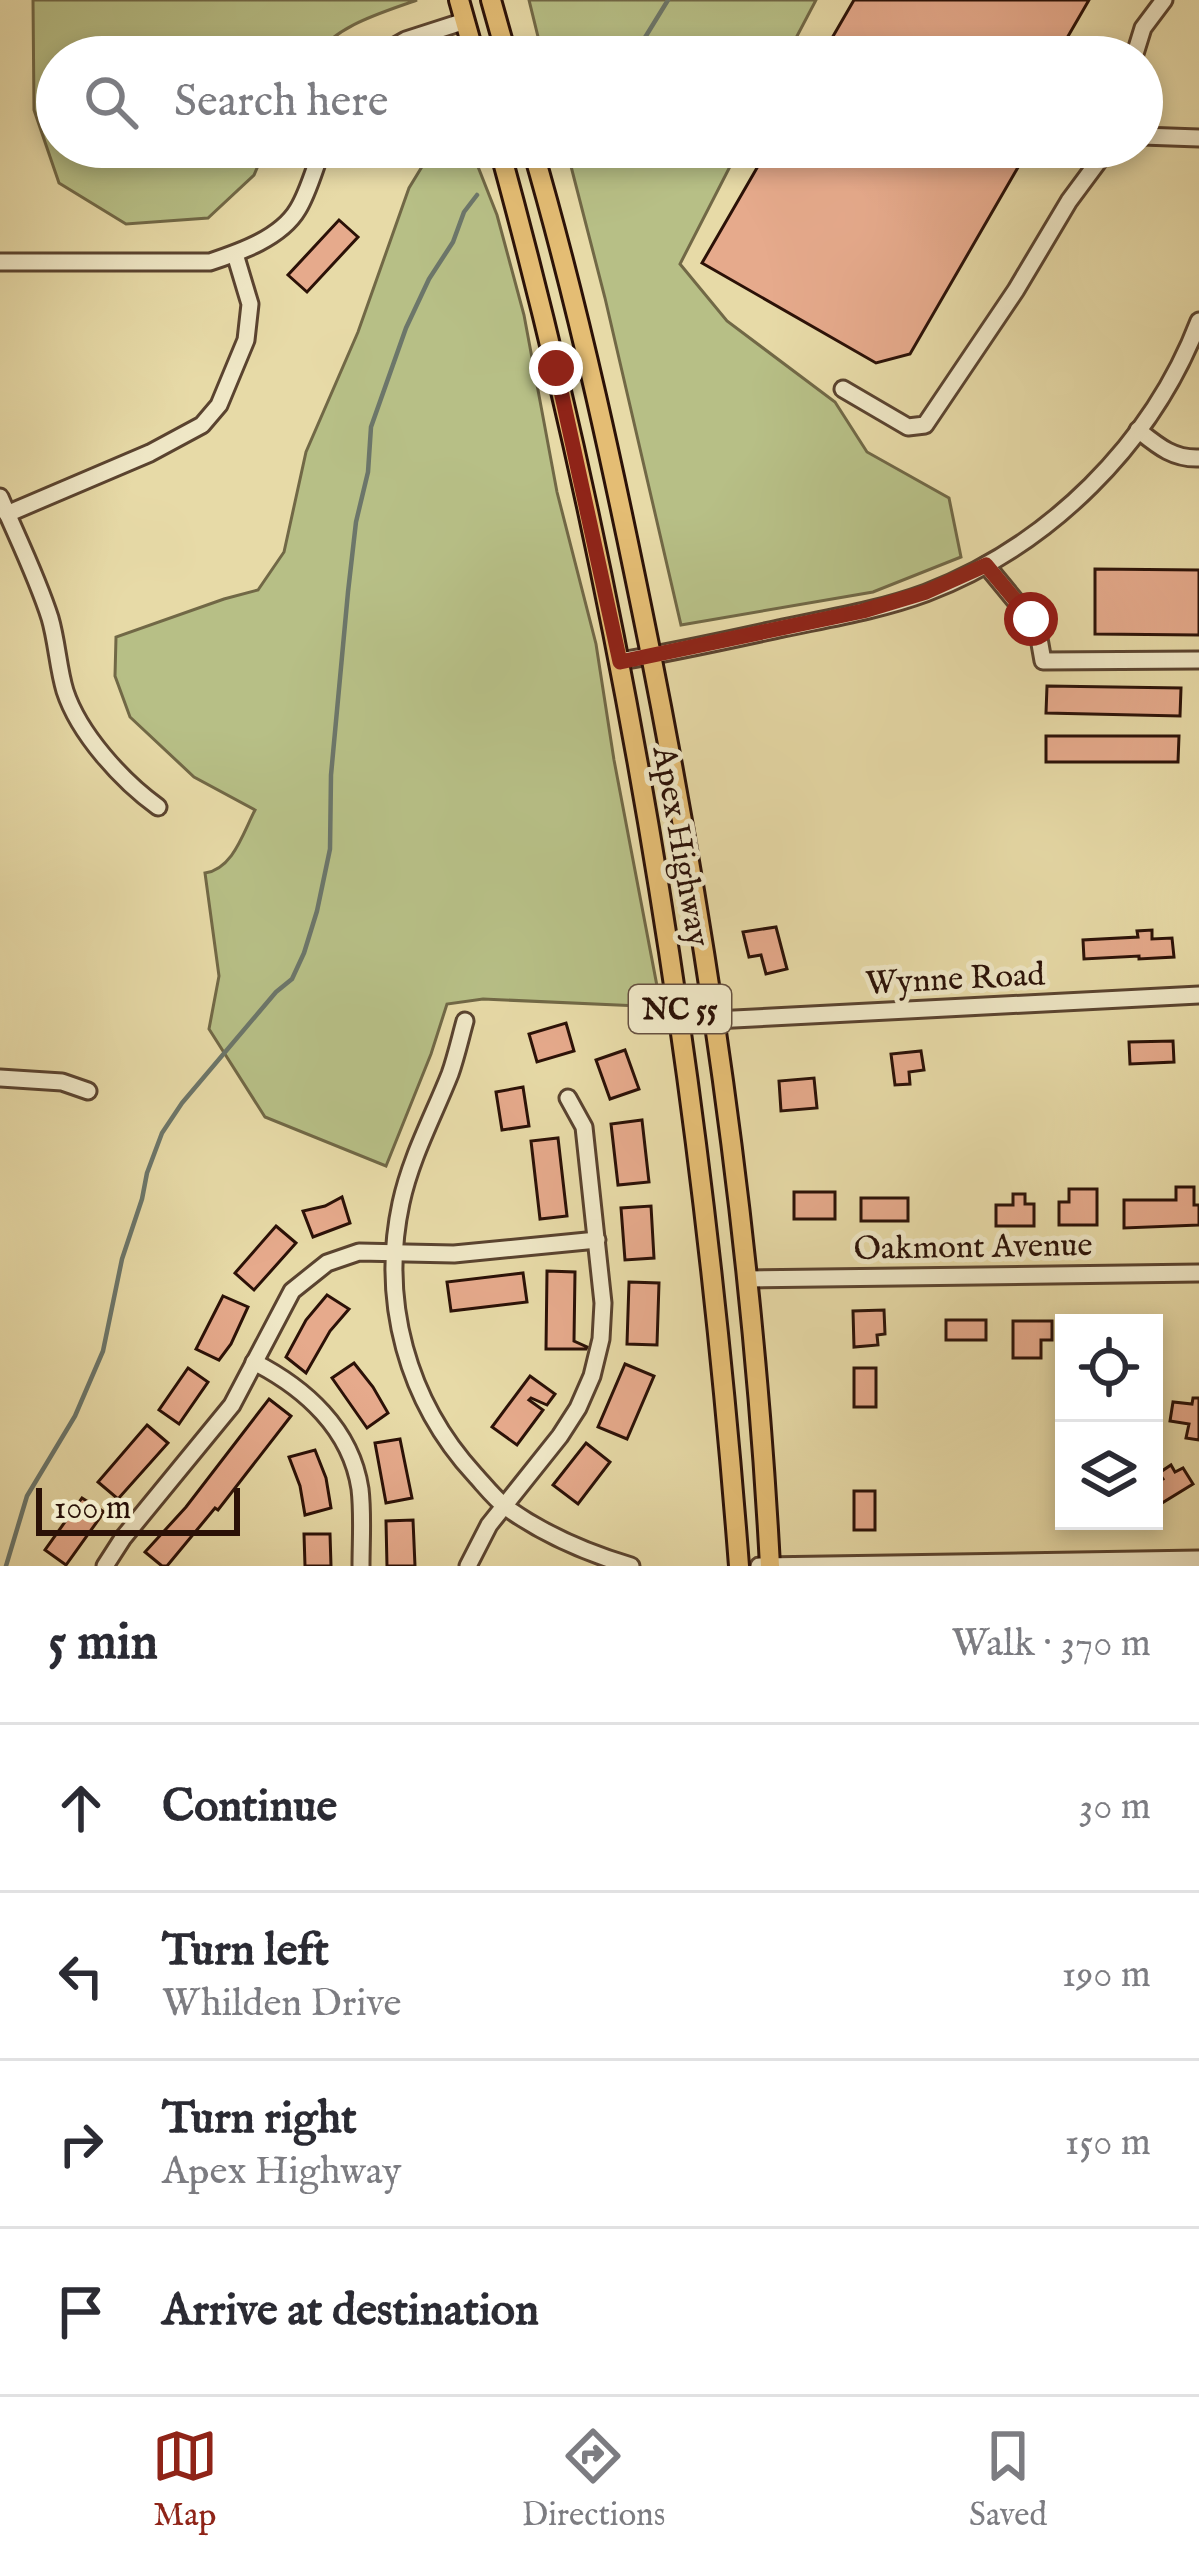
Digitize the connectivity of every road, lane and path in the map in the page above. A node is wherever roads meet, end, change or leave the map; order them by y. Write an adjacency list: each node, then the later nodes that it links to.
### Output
1 (459, 0): 4 (main road)
2 (491, 0): 7 (main road)
3 (1164, 0): 8 (street)
4 (464, 21): 5 (street); 6 (main road)
5 (418, 36)
6 (469, 36)
7 (501, 36)
8 (1141, 36)
9 (1163, 137): 10 (street)
10 (1199, 138)
11 (315, 168): 15 (street)
12 (504, 168): 26 (main road, Apex Highway / NC 55)
13 (537, 168): 24 (main road, Apex Highway / NC 55)
14 (1093, 168): 18 (street)
15 (235, 254): 16 (street); 22 (street)
16 (0, 262)
17 (1199, 321): 19 (street)
18 (843, 389)
19 (1138, 430): 20 (street); 23 (street)
20 (1199, 458)
21 (0, 497): 22 (street)
22 (7, 514): 27 (street)
23 (986, 565): 24 (street); 25 (street)
24 (651, 656): 26 (street); 29 (main road, Apex Highway / NC 55)
25 (1199, 660)
26 (620, 662): 45 (main road, Apex Highway / NC 55)
27 (158, 807)
28 (1199, 994): 29 (street, Wynne Road)
29 (714, 1020): 37 (main road, Apex Highway / NC 55)
30 (465, 1021): 35 (street)
31 (0, 1078): 32 (street)
32 (88, 1091)
33 (568, 1097): 34 (street)
34 (597, 1240): 35 (street); 39 (street)
35 (392, 1252): 38 (street); 39 (street)
36 (1199, 1273): 37 (street, Oakmont Avenue)
37 (747, 1279): 47 (main road, Apex Highway / NC 55)
38 (254, 1362): 41 (street); 42 (street)
39 (504, 1506): 43 (street); 44 (street)
40 (1199, 1559): 47 (street)
41 (105, 1566)
42 (361, 1566)
43 (468, 1566)
44 (631, 1566)
45 (740, 1566)
46 (759, 1566): 47 (street)
47 (770, 1566)

